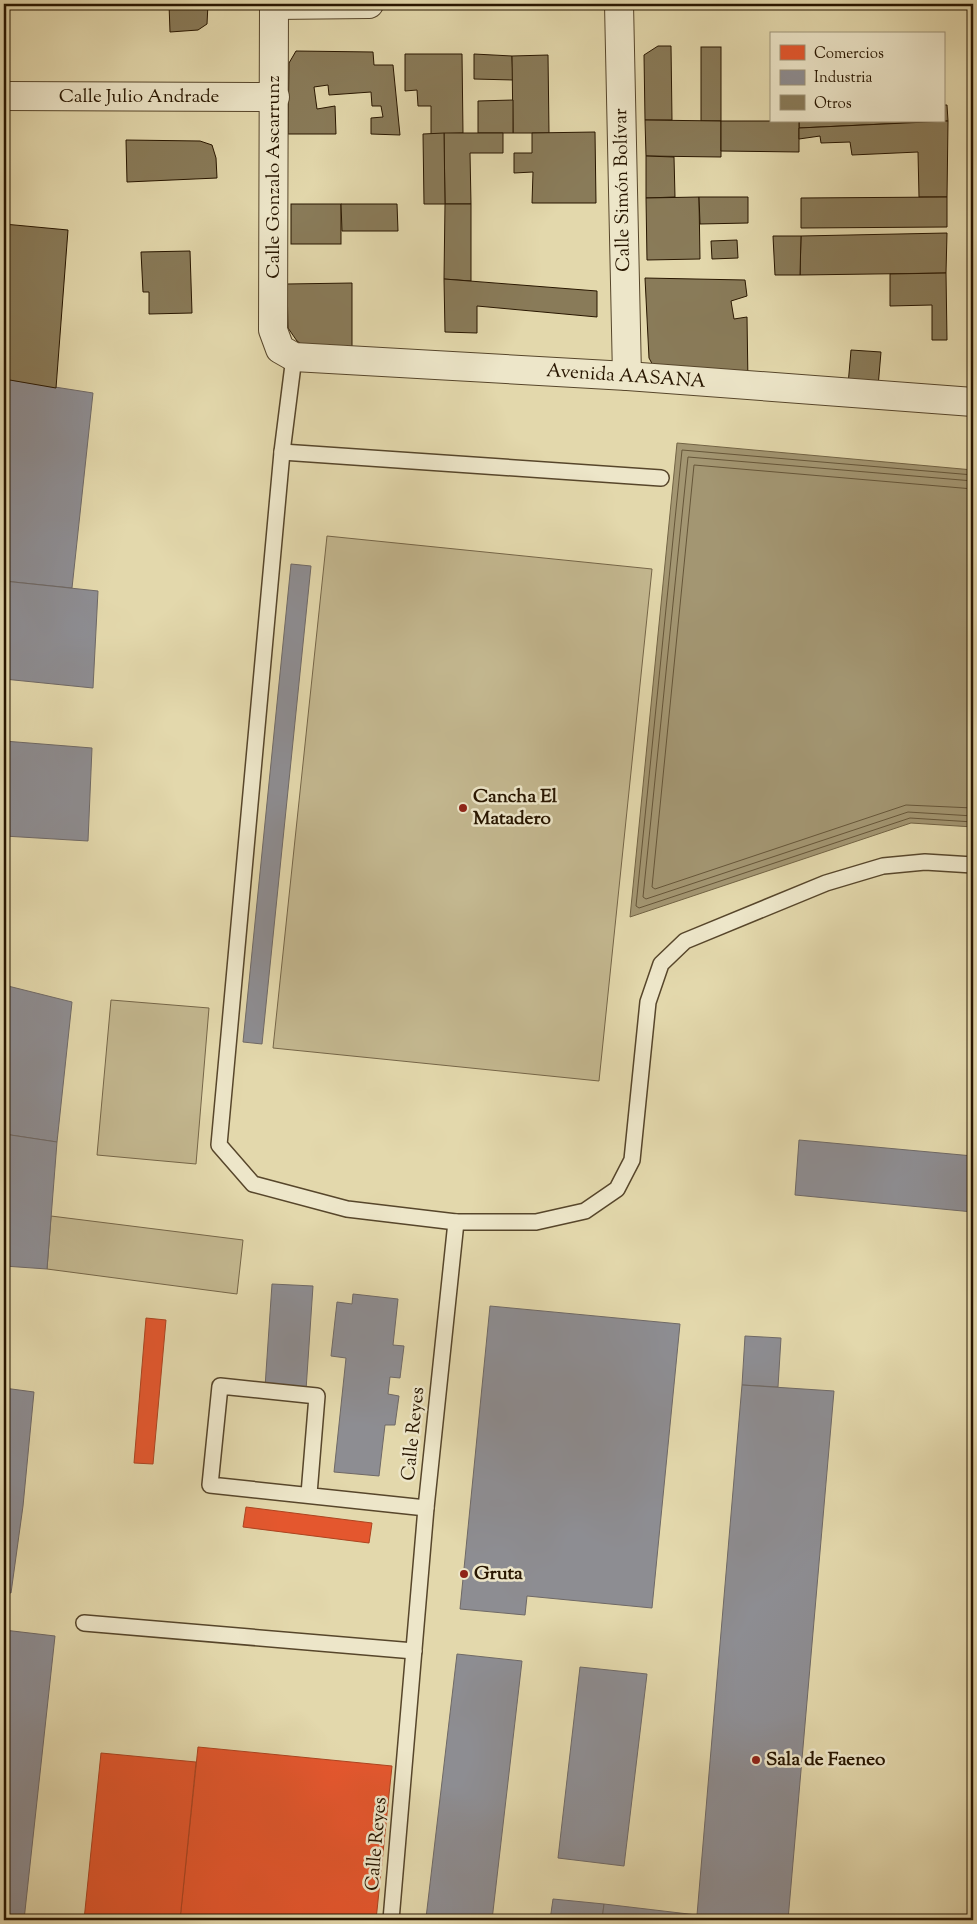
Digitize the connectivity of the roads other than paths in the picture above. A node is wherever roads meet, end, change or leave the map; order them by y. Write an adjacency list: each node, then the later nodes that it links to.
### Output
1 (274, 4): 2 (street); 5 (street, Calle Gonzalo Ascarrunz)
2 (369, 4)
3 (619, 4): 7 (street, Calle Simón Bolívar)
4 (4, 96): 5 (street, Calle Julio Andrade)
5 (275, 97): 6 (street, Calle Gonzalo Ascarrunz)
6 (287, 353): 7 (street, Avenida AASANA); 9 (lane)
7 (627, 376): 8 (street, Avenida AASANA)
8 (973, 402)
9 (282, 452): 10 (lane); 12 (lane)
10 (661, 478)
11 (973, 865): 12 (lane)
12 (456, 1222): 14 (lane, Calle Reyes)
13 (309, 1494): 13 (lane); 14 (lane)
14 (426, 1508): 16 (lane, Calle Reyes)
15 (84, 1623): 16 (lane)
16 (414, 1651): 17 (lane, Calle Reyes)
17 (391, 1920)

